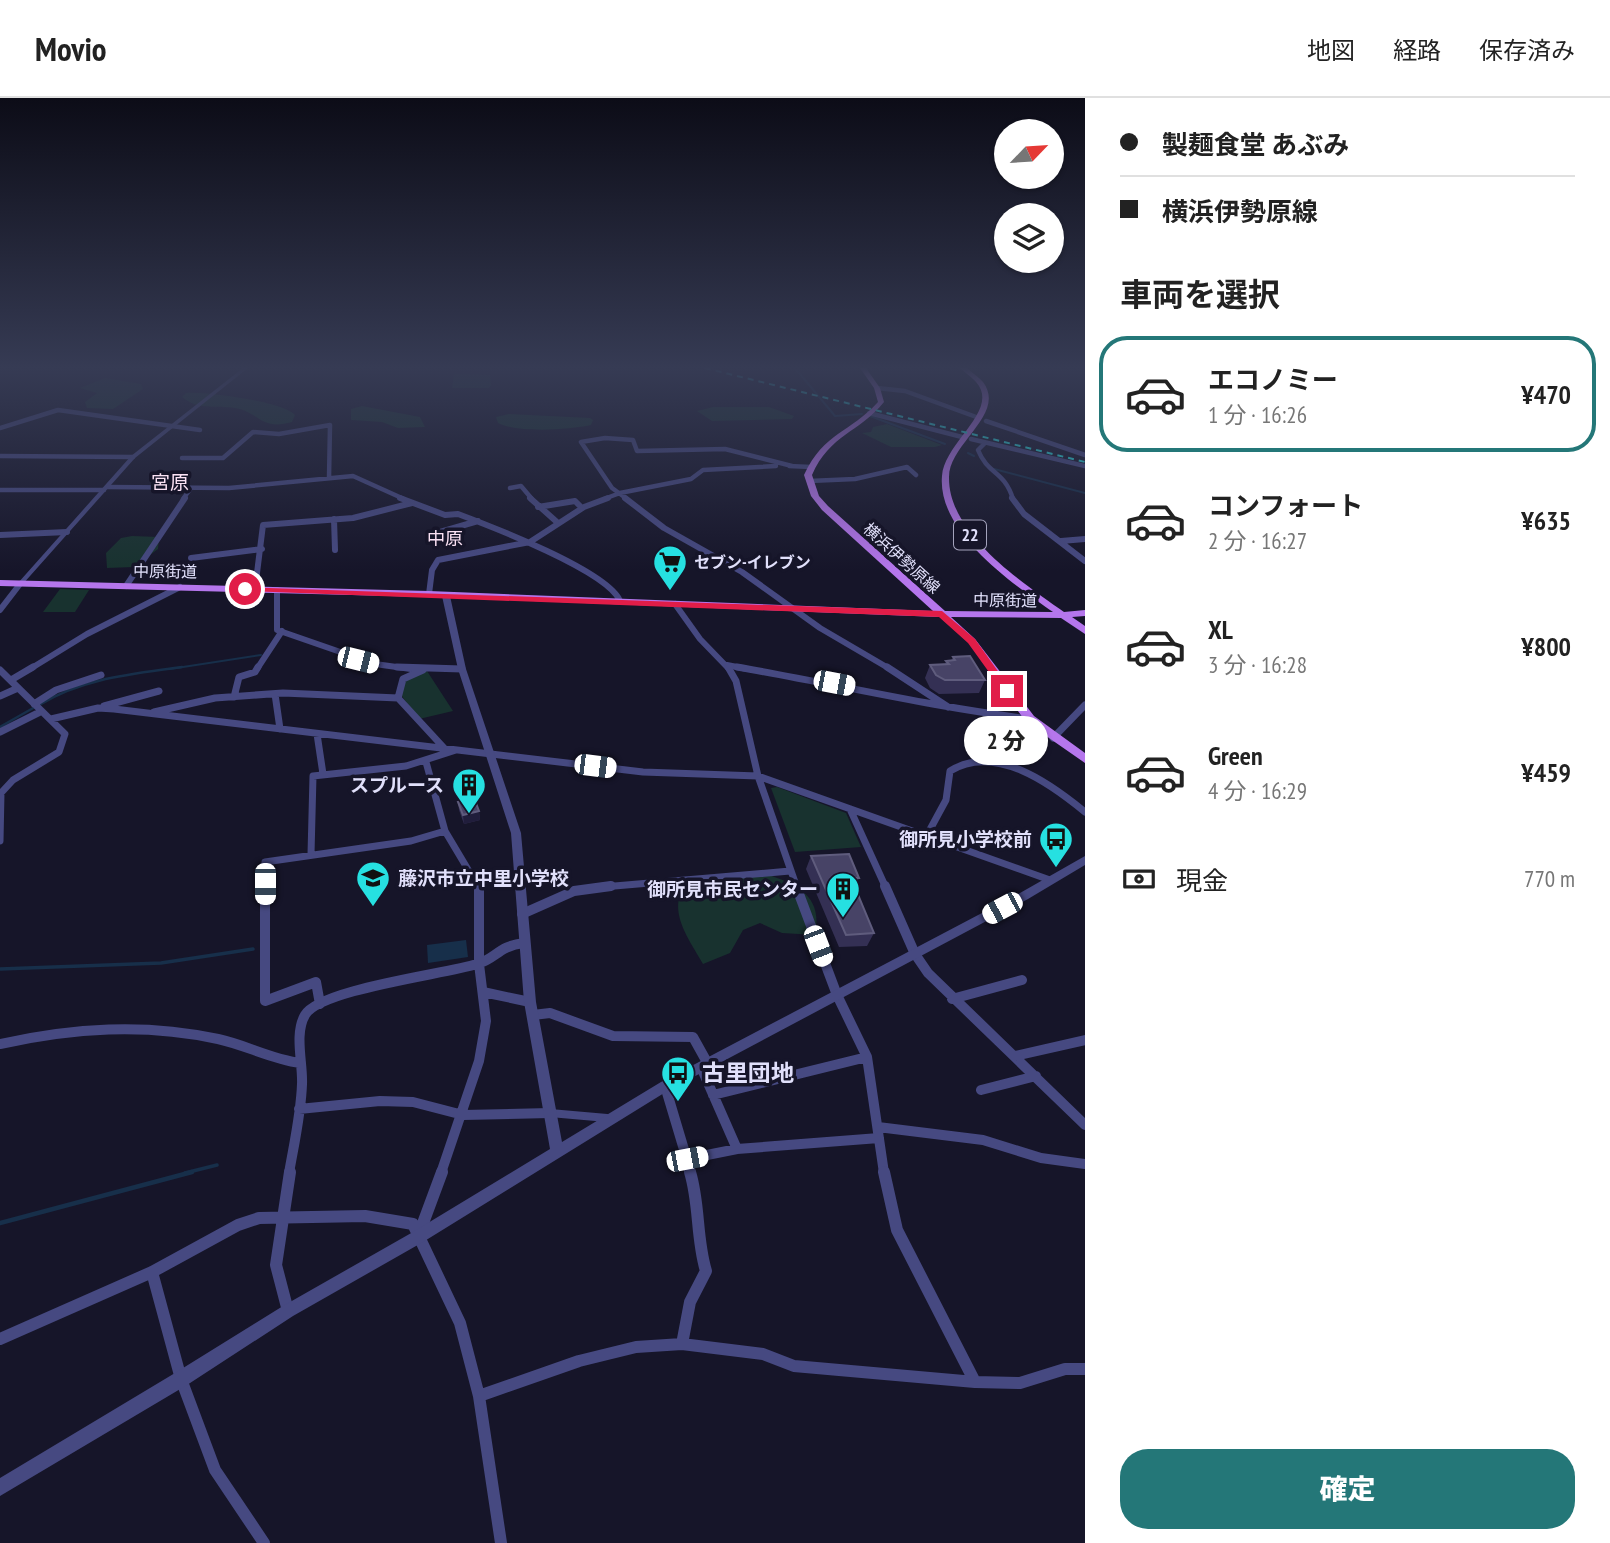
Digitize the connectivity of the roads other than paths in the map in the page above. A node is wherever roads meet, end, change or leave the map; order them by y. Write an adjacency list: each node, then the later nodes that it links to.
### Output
1 (159, 435): 12 (street)
2 (249, 435): 13 (street)
3 (330, 435): 18 (street)
4 (837, 435): 16 (main road)
5 (956, 435): 8 (street)
6 (969, 435): 8 (main road, 22)
7 (1028, 435): 10 (street)
8 (967, 438): 9 (street); 55 (main road, 22)
9 (985, 443): 15 (street); 35 (street)
10 (1085, 455)
11 (0, 456): 12 (street)
12 (133, 457): 20 (street)
13 (181, 458)
14 (792, 466): 16 (street); 24 (street); 24 (street)
15 (1085, 466)
16 (811, 467): 19 (main road)
17 (916, 475): 19 (street)
18 (329, 478): 21 (street); 25 (street)
19 (809, 481): 54 (main road, 横浜伊勢原線)
20 (105, 488): 21 (street); 23 (street); 32 (street)
21 (191, 488): 43 (street)
22 (510, 488): 26 (street)
23 (0, 490)
24 (620, 493): 27 (street); 51 (street)
25 (412, 503): 28 (street); 29 (street)
26 (538, 507): 27 (street); 30 (street)
27 (582, 508): 30 (street)
28 (334, 519): 37 (street); 38 (street)
29 (478, 521): 31 (street); 36 (street)
30 (558, 523): 36 (street)
31 (440, 531)
32 (67, 532): 33 (street); 42 (street)
33 (0, 534)
34 (1085, 540): 35 (street)
35 (1061, 541): 40 (street)
36 (530, 542): 47 (street); 49 (street)
37 (262, 549): 39 (street); 45 (street)
38 (335, 550)
39 (191, 558)
40 (1085, 561)
41 (0, 583): 42 (main road, 中原街道)
42 (20, 583): 43 (main road, 中原街道); 52 (street)
43 (126, 586): 44 (main road, 中原街道)
44 (180, 587): 45 (main road, 中原街道); 64 (street)
45 (255, 589): 46 (main road, 中原街道)
46 (277, 590): 47 (main road, 中原街道); 57 (street)
47 (429, 594): 48 (main road, 中原街道)
48 (446, 596): 49 (main road, 中原街道); 60 (street)
49 (620, 601): 50 (main road, 中原街道)
50 (675, 604): 51 (main road, 中原街道); 59 (street)
51 (795, 608): 54 (main road, 中原街道); 74 (street)
52 (0, 610)
53 (1085, 613): 55 (main road, 中原街道)
54 (942, 614): 55 (main road, 中原街道); 77 (main road, 横浜伊勢原線)
55 (1068, 615): 56 (main road, 22); 58 (main road, 22)
56 (1085, 624)
57 (282, 631): 62 (street); 69 (street)
58 (1085, 631)
59 (727, 665): 74 (street); 88 (street)
60 (463, 669): 62 (street); 84 (street)
61 (0, 670): 64 (street)
62 (423, 670): 70 (street)
63 (101, 675): 72 (street)
64 (11, 680): 65 (street)
65 (18, 688): 68 (street); 72 (street)
66 (159, 691): 73 (street)
67 (275, 694): 69 (street); 70 (street); 78 (street)
68 (0, 696)
69 (234, 697): 75 (street)
70 (398, 698): 82 (street)
71 (1085, 705): 81 (street)
72 (36, 707): 76 (street); 79 (street)
73 (98, 708): 75 (street); 76 (street)
74 (948, 708): 77 (street)
75 (148, 713): 78 (street)
76 (51, 719): 89 (street)
77 (1030, 719): 81 (main road, 横浜伊勢原線)
78 (280, 729): 80 (street)
79 (0, 732)
80 (317, 734): 82 (street); 87 (street)
81 (1053, 738): 85 (main road, 横浜伊勢原線)
82 (445, 749): 83 (street)
83 (456, 750): 84 (street); 86 (street)
84 (491, 754): 88 (street); 99 (street)
85 (1085, 759)
86 (426, 762): 87 (street); 92 (street)
87 (323, 775): 95 (street)
88 (758, 776): 90 (street); 97 (street)
89 (2, 787): 94 (street)
90 (850, 809): 93 (street); 101 (street)
91 (1085, 812): 93 (street)
92 (445, 831): 95 (street); 102 (street)
93 (927, 835): 98 (street)
94 (0, 841)
95 (311, 854): 108 (street)
96 (1085, 860): 98 (street)
97 (790, 871): 99 (street); 105 (street)
98 (1050, 880): 101 (street)
99 (522, 914): 100 (street)
100 (524, 943): 102 (street); 107 (street)
101 (915, 954): 105 (street); 106 (street)
102 (479, 964): 104 (street); 108 (street)
103 (1022, 979): 106 (street)
104 (483, 992): 107 (street); 122 (street)
105 (837, 995): 113 (street); 115 (street)
106 (953, 999): 112 (street)
107 (530, 1002): 109 (street)
108 (320, 1004): 114 (street)
109 (533, 1015): 115 (street); 121 (street)
110 (1085, 1040): 112 (street)
111 (0, 1044): 114 (street)
112 (1015, 1056): 116 (street)
113 (867, 1057): 119 (street); 125 (street)
114 (300, 1063): 120 (street)
115 (704, 1065): 117 (street); 119 (street)
116 (1036, 1076): 118 (street); 124 (street)
117 (665, 1086): 123 (street); 128 (street)
118 (981, 1090)
119 (713, 1095): 126 (street)
120 (299, 1109): 122 (street); 130 (street)
121 (550, 1113): 122 (street); 123 (street); 127 (street)
122 (463, 1115): 131 (street)
123 (611, 1118): 127 (street)
124 (1085, 1125)
125 (878, 1132): 126 (street); 129 (street); 138 (street)
126 (737, 1149): 128 (street)
127 (557, 1151): 131 (street)
128 (687, 1159): 135 (street)
129 (1085, 1164)
130 (282, 1216): 131 (street); 132 (street); 133 (street)
131 (418, 1237): 133 (street); 139 (street)
132 (152, 1272): 134 (street); 137 (street)
133 (288, 1311): 137 (street)
134 (0, 1339)
135 (682, 1345): 138 (street); 139 (street)
136 (1085, 1369): 138 (street)
137 (181, 1379): 140 (street); 141 (street)
138 (975, 1381)
139 (479, 1396): 142 (street)
140 (0, 1488)
141 (264, 1543)
142 (500, 1543)

